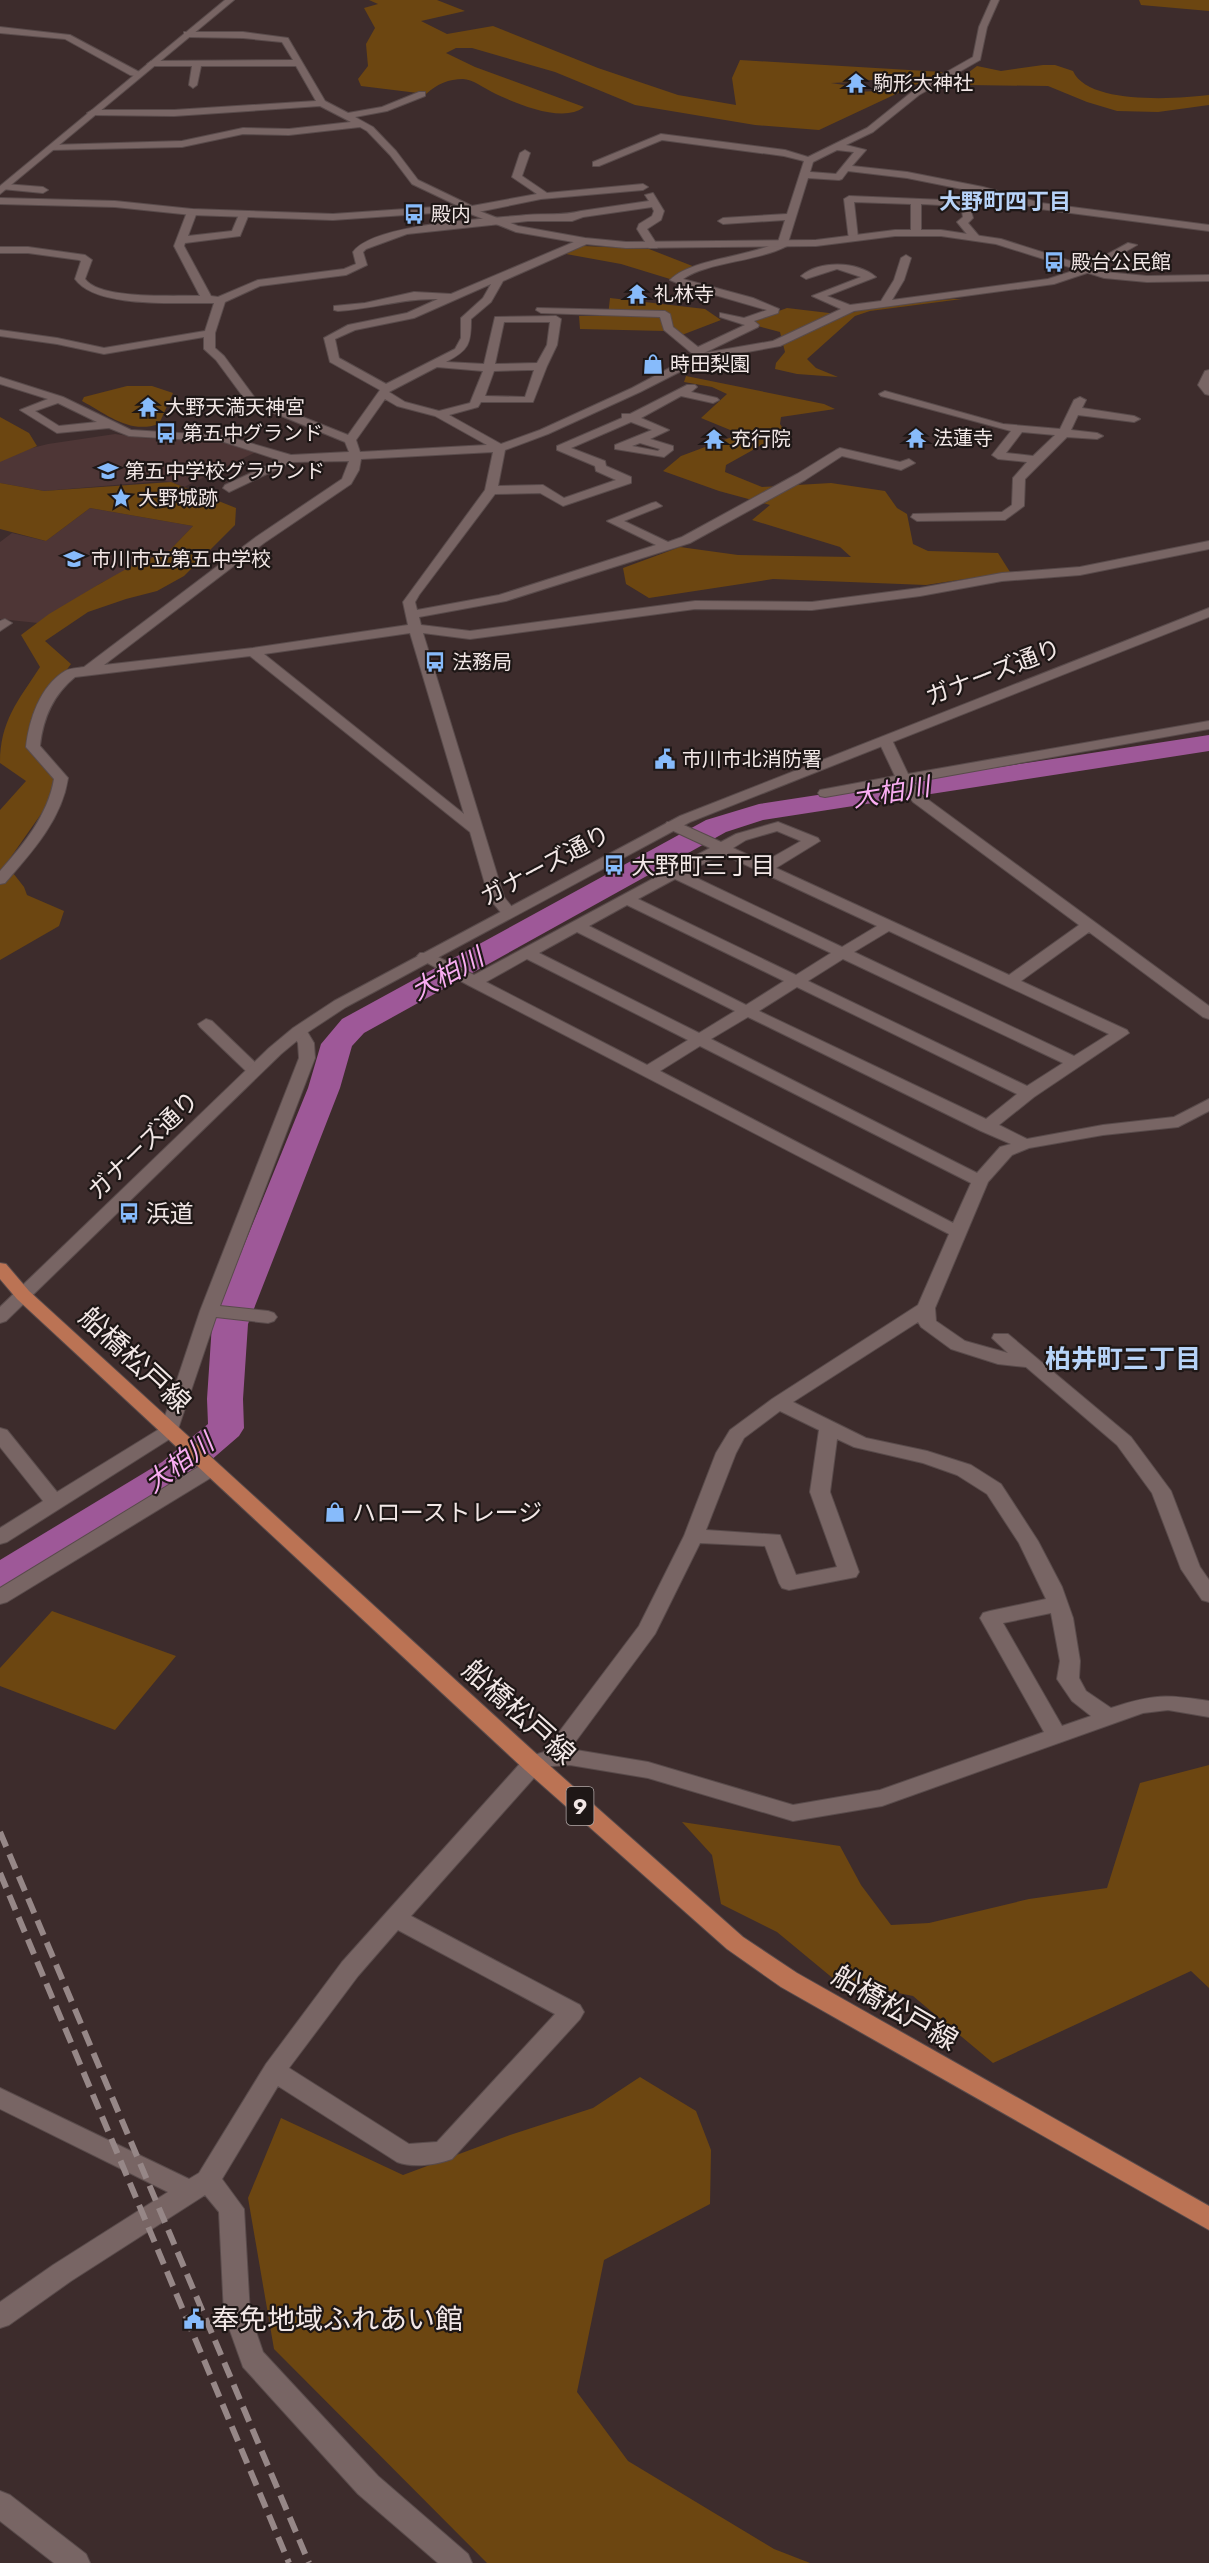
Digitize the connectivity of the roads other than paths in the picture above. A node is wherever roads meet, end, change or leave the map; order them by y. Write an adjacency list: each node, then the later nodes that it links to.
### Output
1 (230, 0): 4 (street)
2 (995, 0): 18 (street)
3 (0, 30): 8 (street)
4 (187, 34): 5 (street); 6 (street)
5 (300, 63): 7 (street); 11 (street)
6 (151, 64): 7 (street); 8 (street)
7 (197, 64): 9 (street)
8 (139, 74): 13 (street)
9 (193, 85)
10 (422, 94): 14 (street)
11 (322, 103): 14 (street); 15 (street)
12 (191, 112): 13 (street); 15 (street); 17 (street)
13 (92, 113): 19 (street)
14 (348, 116): 16 (street)
15 (287, 118): 16 (street); 17 (street)
16 (362, 124): 31 (street)
17 (223, 135): 19 (street)
18 (835, 147): 21 (street); 23 (street)
19 (52, 148): 25 (street)
20 (525, 153): 27 (street)
21 (809, 160): 22 (street); 24 (street)
22 (596, 165)
23 (845, 168): 24 (street); 38 (street)
24 (803, 175): 35 (street)
25 (3, 189): 26 (street)
26 (43, 190)
27 (541, 196): 30 (street); 31 (street)
28 (0, 201): 33 (street)
29 (916, 202): 39 (street); 40 (street); 41 (street)
30 (656, 203): 37 (street); 46 (street)
31 (472, 210): 34 (street); 37 (street)
32 (733, 210): 35 (street)
33 (192, 212): 34 (street); 42 (street)
34 (244, 214): 42 (street)
35 (792, 214): 36 (street); 44 (street)
36 (723, 221)
37 (498, 222): 43 (street); 55 (street)
38 (1209, 228)
39 (916, 232): 40 (street); 41 (street)
40 (974, 237): 49 (street)
41 (853, 238): 44 (street)
42 (181, 240): 54 (street)
43 (585, 241): 46 (street); 52 (street)
44 (783, 244): 46 (street); 60 (street)
45 (1132, 245): 49 (street)
46 (653, 246)
47 (0, 250): 54 (street)
48 (906, 258): 56 (street)
49 (1086, 270): 51 (street); 56 (street)
50 (806, 276): 58 (street)
51 (1209, 278)
52 (499, 279): 53 (street); 57 (street)
53 (452, 297): 61 (street); 61 (street)
54 (207, 299): 55 (street)
55 (220, 300): 63 (street)
56 (885, 303): 58 (street)
57 (482, 304): 64 (street); 65 (street)
58 (849, 309): 64 (street)
59 (724, 315): 60 (street)
60 (744, 321): 64 (street)
61 (352, 327): 71 (street)
62 (0, 333): 63 (street)
63 (210, 333): 87 (street)
64 (699, 355): 70 (street)
65 (438, 364): 67 (street); 71 (street)
66 (542, 366): 67 (street); 67 (street); 75 (street)
67 (489, 367): 75 (street)
68 (1209, 373): 72 (street)
69 (0, 380): 74 (street)
70 (636, 390): 76 (street); 78 (street)
71 (384, 391): 79 (street); 87 (street)
72 (1209, 392)
73 (885, 394): 83 (street)
74 (59, 399): 82 (street); 82 (street)
75 (478, 399): 79 (street)
76 (666, 400): 77 (street); 80 (street)
77 (712, 400)
78 (599, 407): 80 (street); 88 (street)
79 (439, 414): 88 (street)
80 (631, 418): 86 (street); 94 (street)
81 (1134, 419): 84 (street)
82 (109, 424): 90 (street)
83 (1019, 429): 84 (street); 91 (street)
84 (1064, 433): 85 (street); 91 (street)
85 (1097, 436)
86 (638, 439)
87 (350, 440): 89 (street)
88 (500, 448): 89 (street); 94 (street)
89 (357, 456): 90 (street); 104 (street)
90 (290, 459): 93 (street)
91 (1036, 460): 96 (street)
92 (909, 464): 98 (street)
93 (229, 488)
94 (491, 490): 101 (street)
95 (656, 506): 98 (street)
96 (917, 518)
97 (1209, 545): 101 (street)
98 (667, 546): 101 (street)
99 (1209, 612): 106 (street, ガナーズ通り)
100 (0, 622): 102 (street)
101 (413, 622): 103 (street); 110 (street)
102 (0, 627)
103 (253, 652): 104 (street); 110 (street)
104 (89, 670): 114 (street)
105 (1209, 725): 107 (street)
106 (885, 740): 107 (street); 109 (street, ガナーズ通り)
107 (904, 780): 108 (street); 117 (street)
108 (825, 793)
109 (676, 827): 111 (street); 116 (street, ガナーズ通り)
110 (477, 831): 116 (street)
111 (717, 845): 112 (street); 112 (street); 113 (street)
112 (766, 867): 119 (street)
113 (674, 873): 115 (street); 121 (street)
114 (0, 880)
115 (626, 899): 118 (street); 124 (street)
116 (508, 912): 122 (street, ガナーズ通り)
117 (1089, 925): 125 (street); 127 (street)
118 (577, 926): 120 (street); 126 (street)
119 (887, 926): 121 (street); 125 (street)
120 (527, 953): 123 (street); 130 (street)
121 (841, 954): 124 (street); 131 (street)
122 (432, 960): 123 (street); 129 (street, ガナーズ通り)
123 (471, 980): 133 (street)
124 (794, 982): 126 (street); 134 (street)
125 (1009, 982): 131 (street)
126 (747, 1011): 130 (street); 136 (street)
127 (1209, 1014)
128 (206, 1024): 132 (street)
129 (299, 1031): 132 (street, ガナーズ通り); 143 (street)
130 (700, 1040): 133 (street); 138 (street)
131 (1075, 1063): 134 (street)
132 (254, 1070): 141 (street, ガナーズ通り)
133 (648, 1071): 139 (street)
134 (1028, 1093): 136 (street)
135 (1209, 1104): 137 (street)
136 (987, 1127): 137 (street)
137 (1025, 1144): 138 (street)
138 (980, 1181): 139 (street)
139 (958, 1232): 142 (street)
140 (0, 1268): 141 (main road, 船橋松戸線 / 9)
141 (23, 1295): 144 (street, ガナーズ通り); 150 (main road, 船橋松戸線 / 9)
142 (926, 1308): 147 (street); 148 (street)
143 (214, 1311): 145 (street); 150 (street)
144 (0, 1317)
145 (265, 1317)
146 (1001, 1338): 147 (street)
147 (1031, 1362): 157 (street)
148 (779, 1403): 149 (street); 155 (street)
149 (829, 1429): 155 (street); 159 (street)
150 (169, 1431): 153 (main road, 船橋松戸線 / 9); 154 (street)
151 (0, 1434): 152 (street)
152 (7, 1453): 154 (street)
153 (210, 1469): 158 (street); 163 (main road, 船橋松戸線 / 9)
154 (55, 1503): 156 (street)
155 (694, 1536): 163 (street)
156 (0, 1537)
157 (1209, 1595)
158 (0, 1597)
159 (1058, 1604): 161 (street); 162 (street)
160 (1209, 1709): 161 (street)
161 (1108, 1717): 162 (street)
162 (1056, 1734): 163 (street)
163 (542, 1761): 164 (street); 168 (main road, 船橋松戸線 / 9)
164 (394, 1918): 165 (street); 165 (street)
165 (274, 2071): 167 (street)
166 (0, 2098): 167 (street)
167 (200, 2186): 169 (street); 172 (street)
168 (1209, 2219)
169 (0, 2317)
170 (0, 2504): 171 (street)
171 (76, 2563)
172 (458, 2563)

